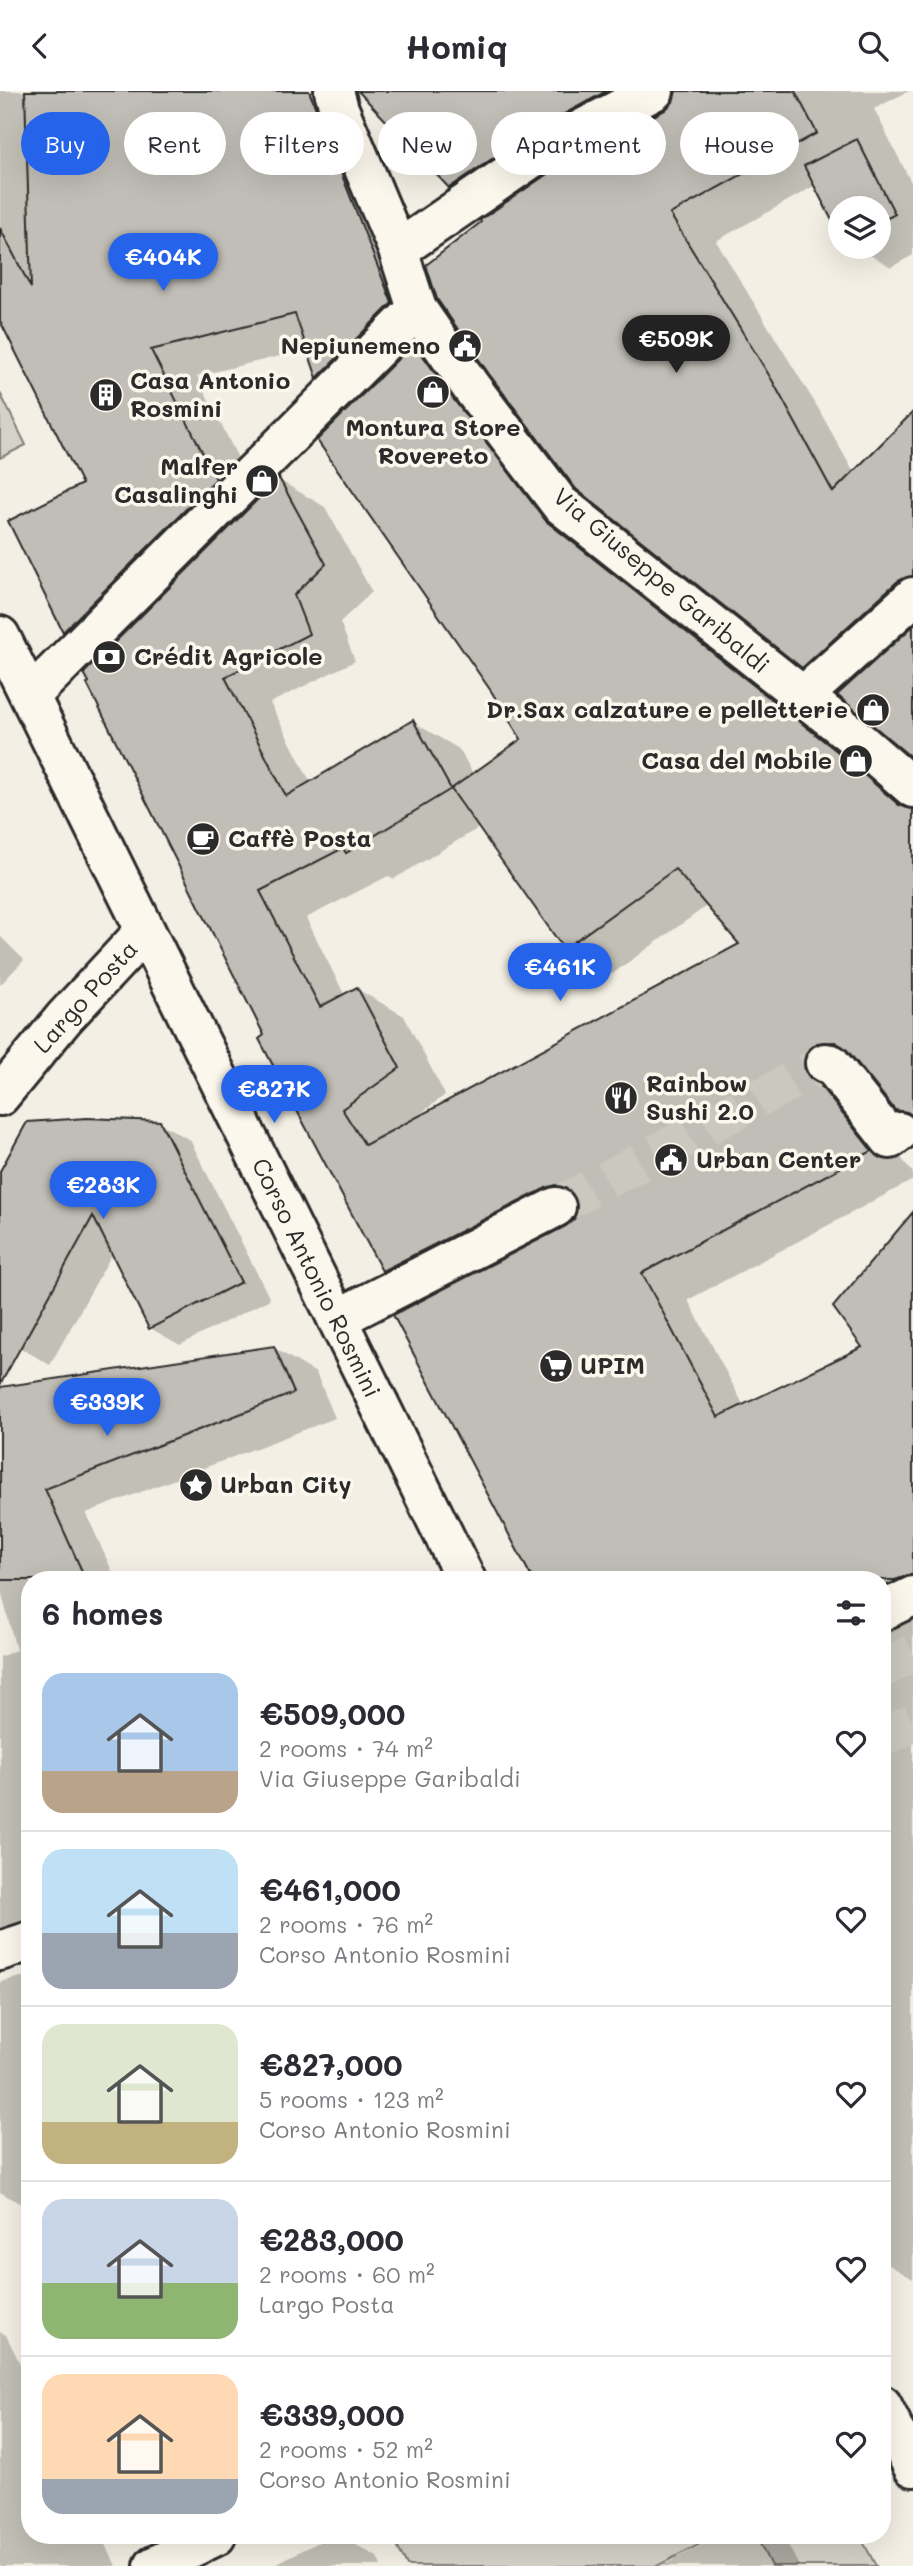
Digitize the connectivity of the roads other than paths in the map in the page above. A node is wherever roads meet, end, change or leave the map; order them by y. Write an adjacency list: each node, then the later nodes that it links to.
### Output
1 (334, 91): 3 (street, Via Giuseppe Garibaldi)
2 (654, 91): 3 (street)
3 (398, 250): 4 (street, Via Giuseppe Garibaldi)
4 (416, 309): 7 (street); 8 (street, Via Giuseppe Garibaldi)
5 (913, 597): 8 (street)
6 (0, 636): 7 (street, Corso Antonio Rosmini)
7 (30, 696): 10 (street, Corso Antonio Rosmini)
8 (802, 697): 9 (street, Via Giuseppe Garibaldi)
9 (913, 788)
10 (145, 931): 12 (street, Largo Posta); 15 (street, Corso Antonio Rosmini)
11 (825, 1063): 13 (street)
12 (0, 1096)
13 (899, 1132)
14 (556, 1207): 15 (street)
15 (337, 1319): 16 (street, Corso Antonio Rosmini)
16 (462, 1571)
17 (913, 1596): 18 (street)
18 (891, 1607)
19 (21, 1944): 20 (street)
20 (0, 1951)
21 (891, 2423): 22 (street)
22 (913, 2467)
23 (199, 2544): 24 (street)
24 (154, 2566)

